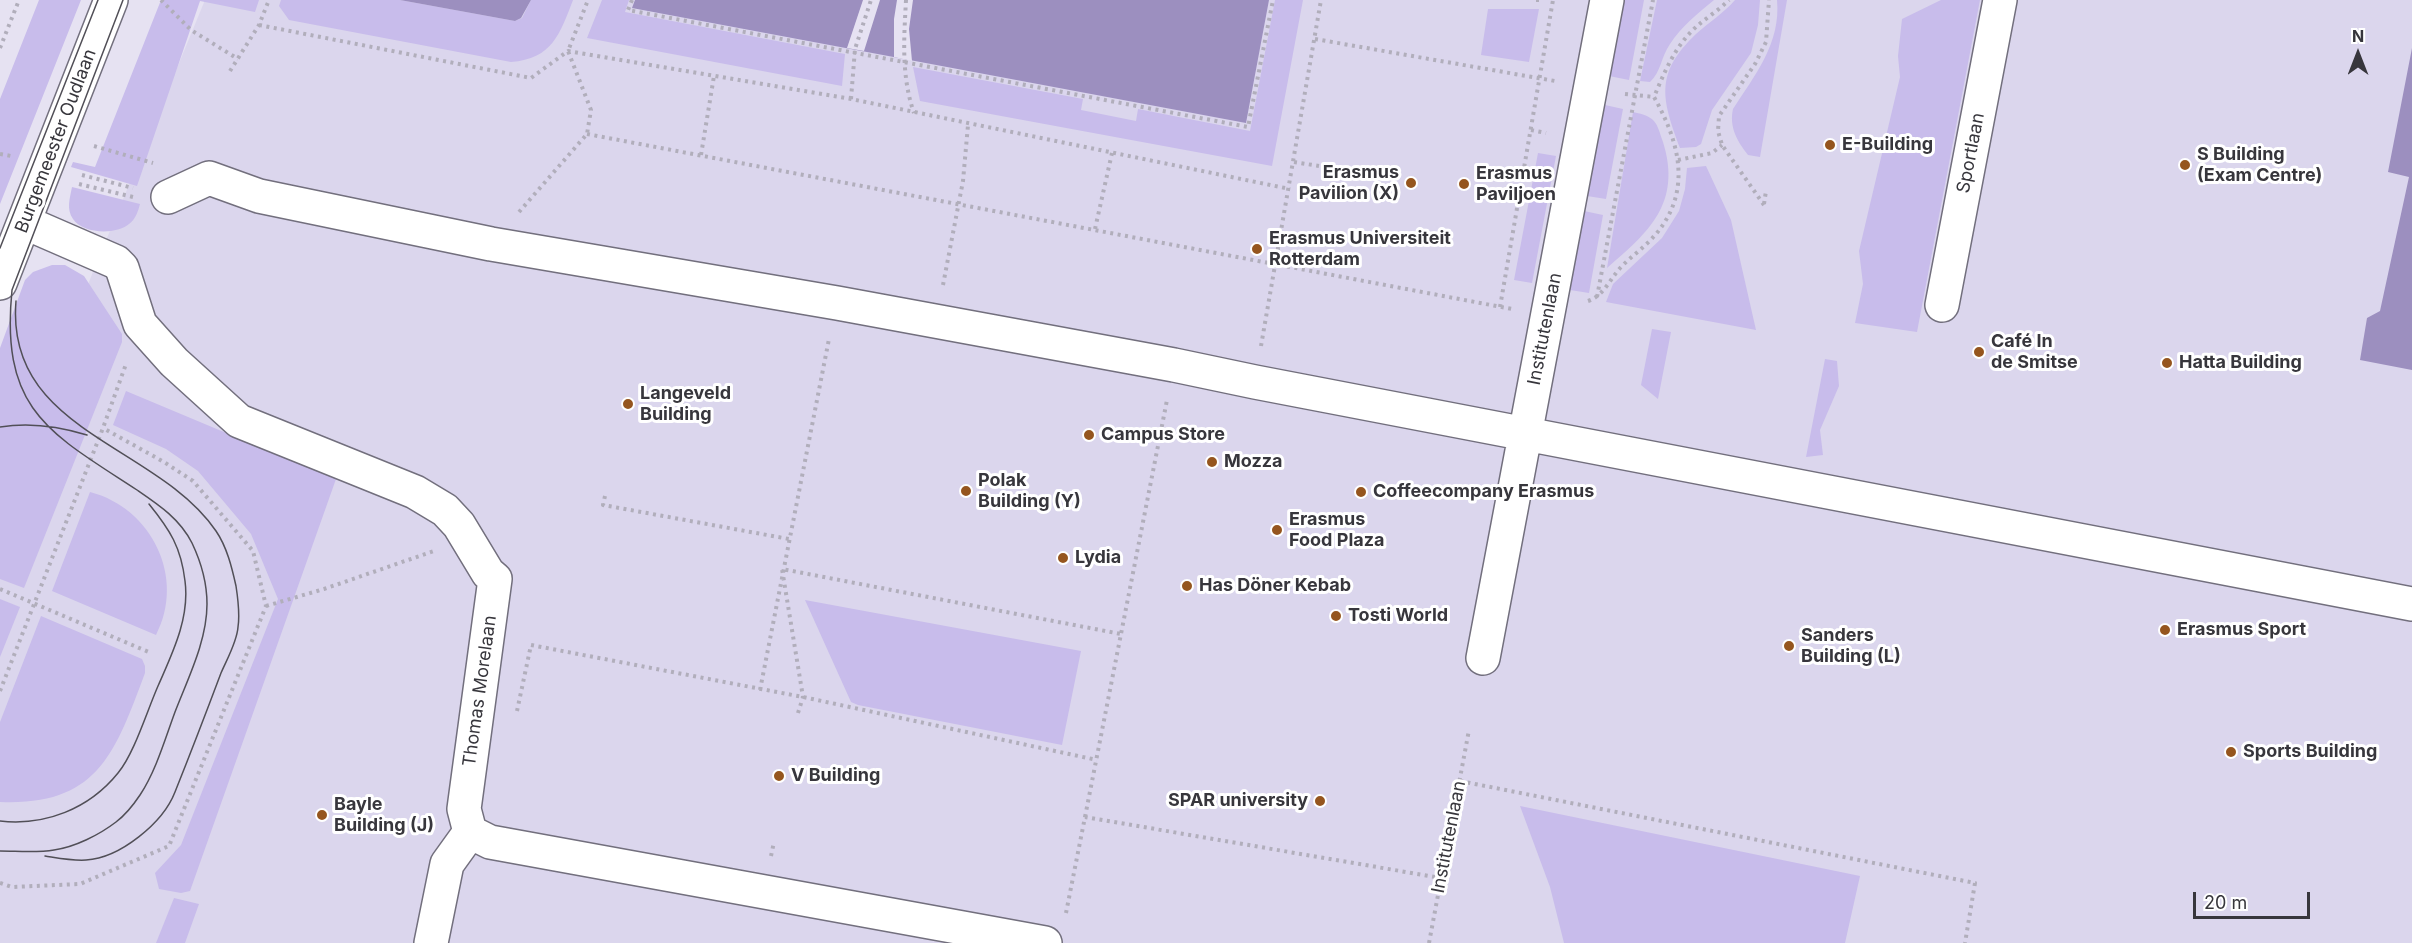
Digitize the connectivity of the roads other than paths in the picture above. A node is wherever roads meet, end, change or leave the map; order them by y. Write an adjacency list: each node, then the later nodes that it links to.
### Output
1 (111, 0): 5 (street, Burgemeester Oudlaan)
2 (1607, 0): 8 (street, Institutenlaan)
3 (2000, 0): 7 (street, Sportlaan)
4 (156, 198): 8 (street)
5 (24, 222): 6 (street, Burgemeester Oudlaan); 11 (street, Thomas Morelaan)
6 (0, 283)
7 (1942, 305)
8 (1525, 433): 9 (street); 10 (street, Institutenlaan)
9 (2412, 604)
10 (1482, 658)
11 (470, 832): 12 (street); 13 (street)
12 (1055, 932)
13 (431, 943)

